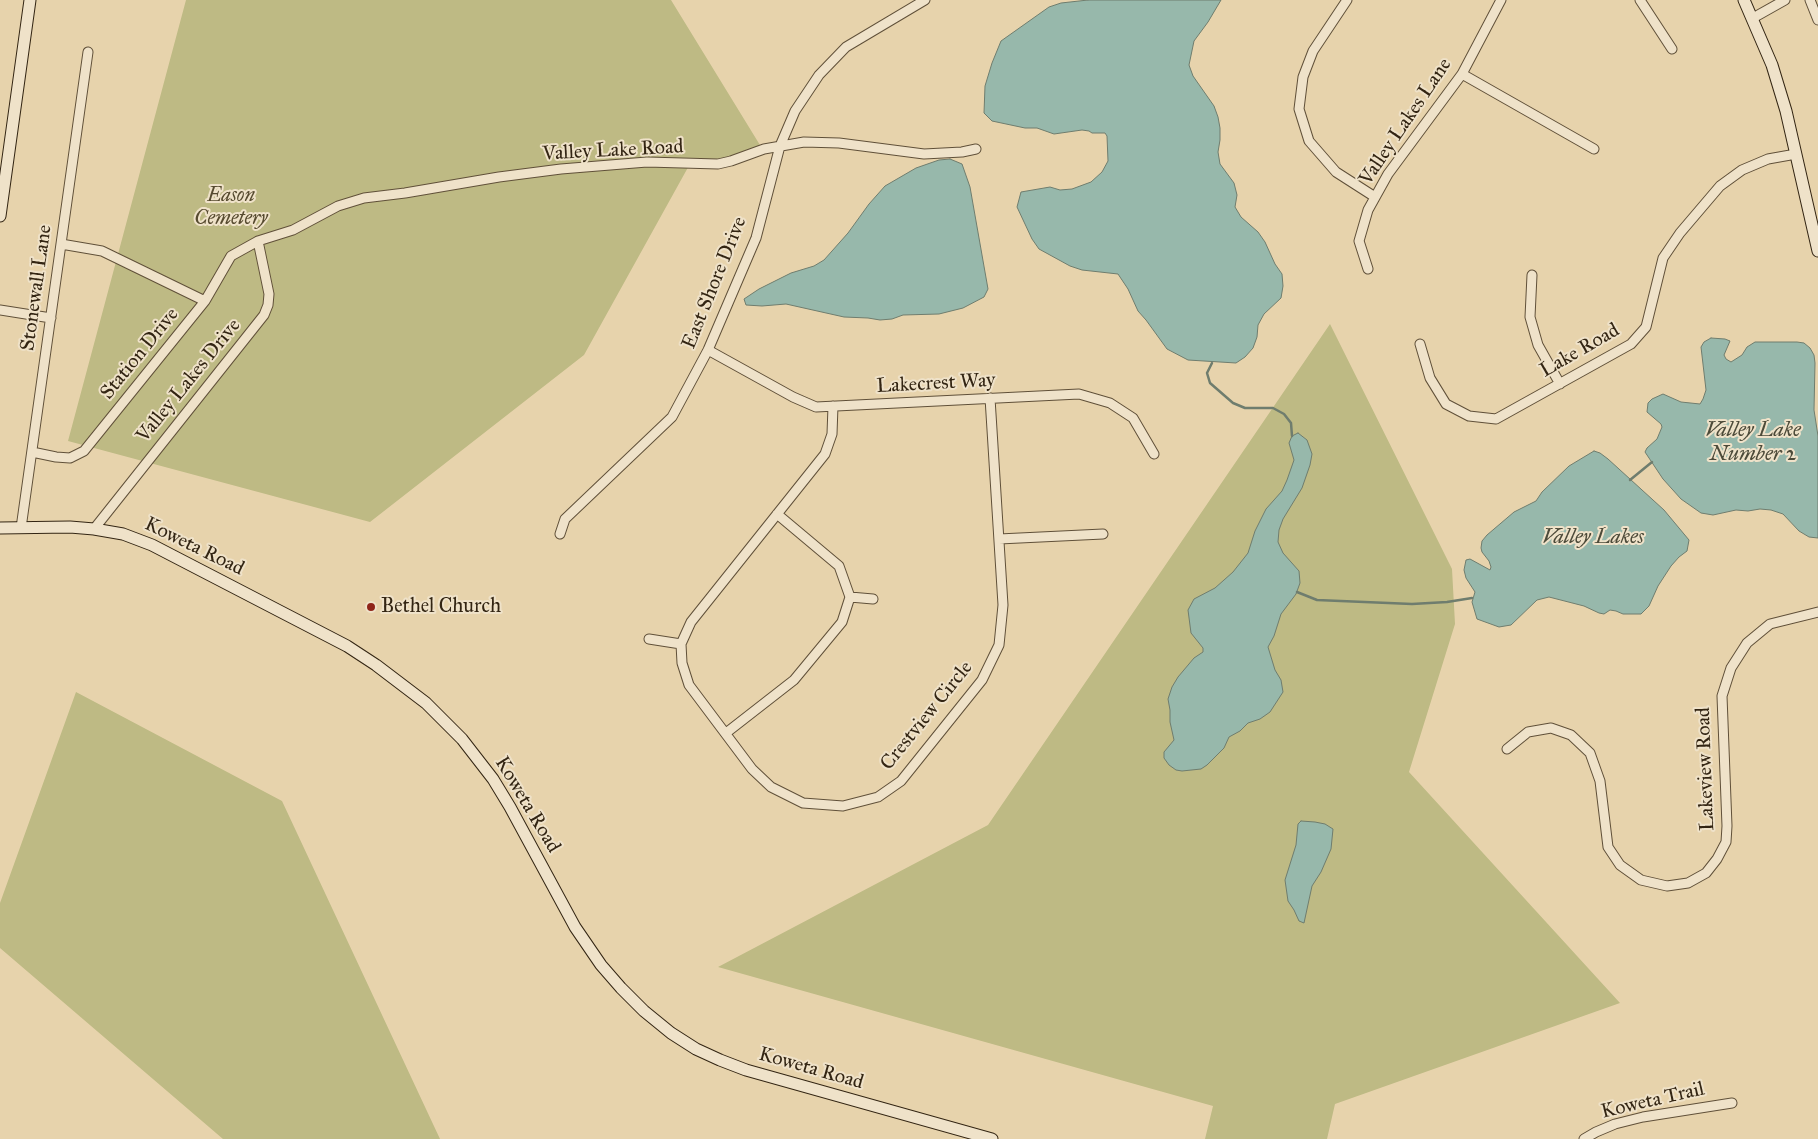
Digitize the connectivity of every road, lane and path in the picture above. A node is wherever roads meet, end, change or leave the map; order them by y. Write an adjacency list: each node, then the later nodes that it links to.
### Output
1 (30, 0): 19 (street)
2 (925, 0): 14 (street, East Shore Drive)
3 (1348, 0): 18 (street)
4 (1501, 0): 13 (street, Valley Lakes Lane)
5 (1640, 0): 11 (street)
6 (1744, 0): 9 (street)
7 (1785, 0): 9 (street)
8 (1810, 0): 10 (street)
9 (1753, 18): 17 (street)
10 (1818, 20)
11 (1672, 49)
12 (88, 52): 21 (street, Stonewall Lane)
13 (1462, 74): 16 (street); 18 (street, Valley Lakes Lane)
14 (780, 146): 15 (street, Valley Lake Road); 20 (street, Valley Lake Road); 29 (street, East Shore Drive)
15 (976, 149)
16 (1594, 149)
17 (1796, 154): 22 (street); 30 (street, Lake Road)
18 (1375, 198): 23 (street, Valley Lakes Lane)
19 (0, 216)
20 (258, 241): 25 (street, Station Drive); 38 (street, Valley Lakes Drive)
21 (61, 244): 25 (street); 27 (street, Stonewall Lane)
22 (1818, 251)
23 (1368, 269)
24 (1532, 275): 30 (street)
25 (205, 301): 33 (street, Station Drive)
26 (0, 310): 27 (street)
27 (50, 318): 33 (street, Stonewall Lane)
28 (1420, 344): 30 (street, Lake Road)
29 (708, 350): 32 (street, Lakecrest Way); 39 (street, East Shore Drive)
30 (1560, 384)
31 (990, 398): 32 (street, Lakecrest Way); 34 (street, Lakecrest Way); 41 (street, Crestview Circle)
32 (833, 406): 35 (street)
33 (32, 452): 37 (street, Stonewall Lane)
34 (1154, 454)
35 (777, 514): 42 (street); 46 (street)
36 (0, 528): 37 (street, Koweta Road)
37 (21, 528): 38 (street, Koweta Road)
38 (94, 529): 50 (street, Koweta Road)
39 (560, 534)
40 (1103, 534): 41 (street)
41 (999, 539): 47 (street, Crestview Circle)
42 (850, 597): 43 (street); 47 (street)
43 (872, 599)
44 (1818, 612): 48 (street, Lakeview Road)
45 (649, 639): 46 (street)
46 (681, 644): 47 (street, Crestview Circle)
47 (726, 733)
48 (1507, 749)
49 (1732, 1103): 51 (street, Koweta Trail)
50 (992, 1139)
51 (1584, 1139)

